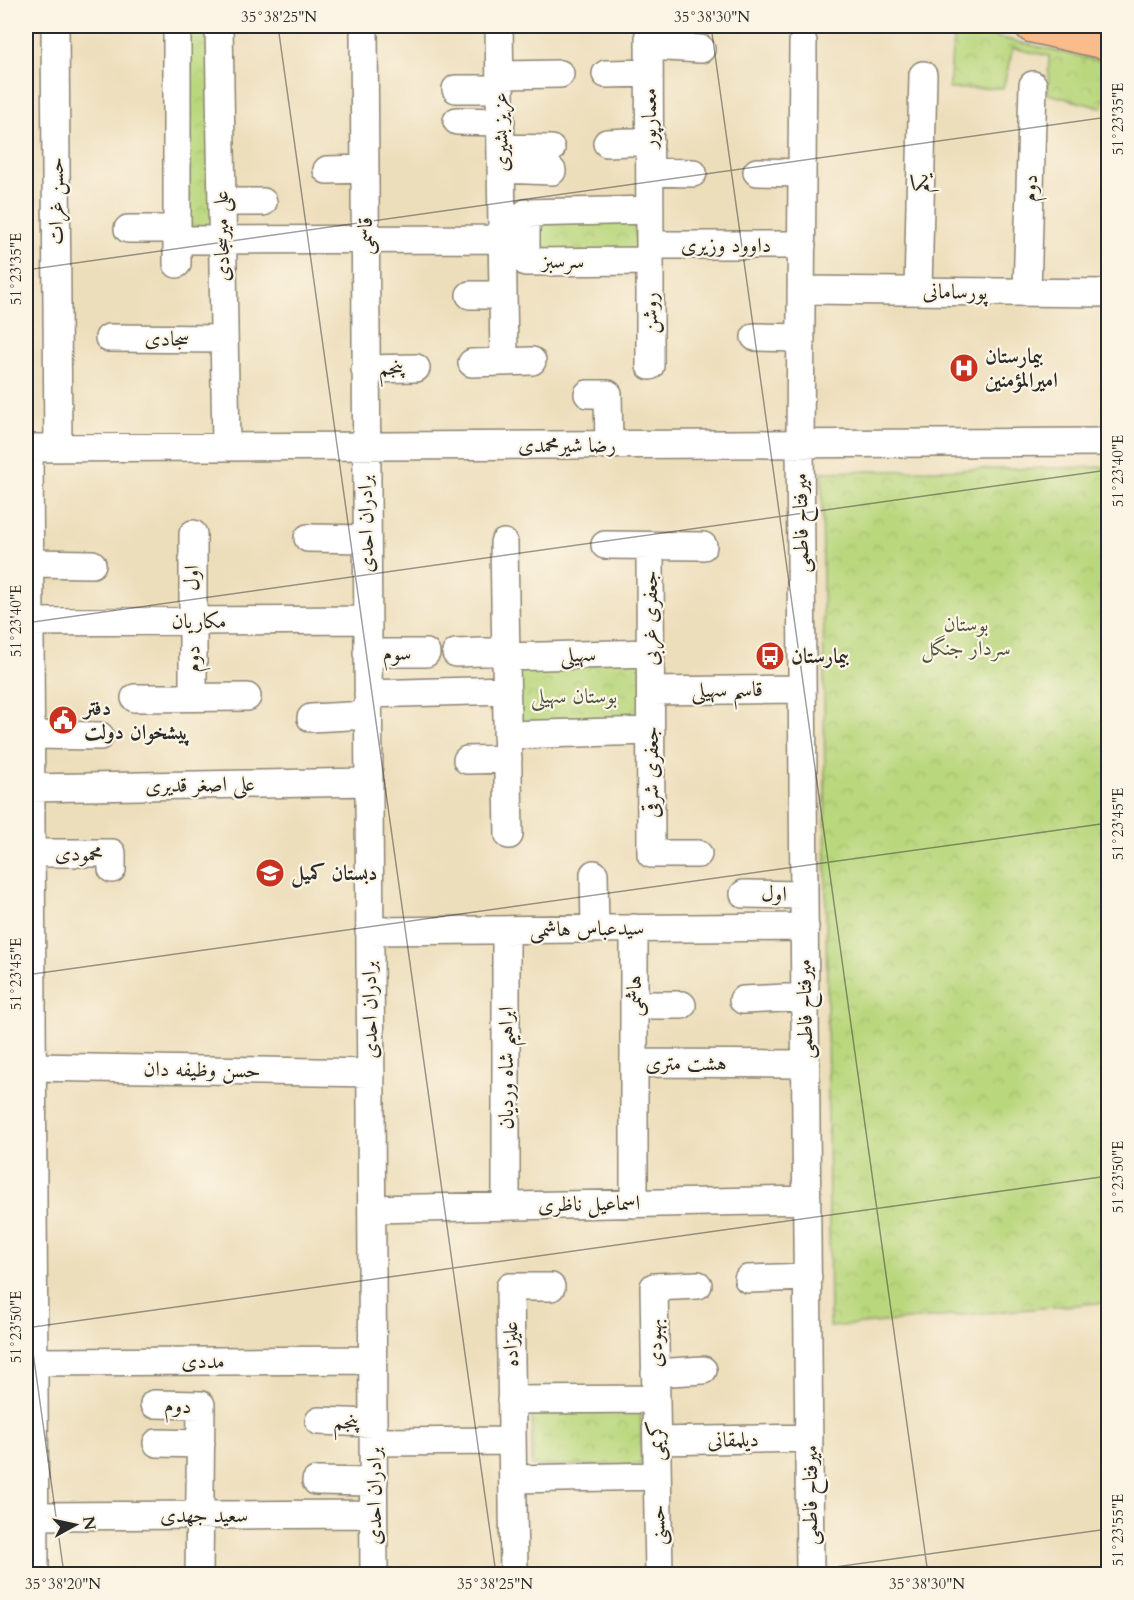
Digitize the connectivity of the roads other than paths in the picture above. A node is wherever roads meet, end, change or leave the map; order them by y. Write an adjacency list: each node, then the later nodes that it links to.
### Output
1 (55, 26): 61 (street, حسن غرات)
2 (177, 26): 35 (street)
3 (219, 26): 28 (street, علی میرسجادی)
4 (364, 26): 22 (street, قاسمی)
5 (499, 26): 14 (street, عزیز بشیری)
6 (1032, 26): 8 (highway)
7 (803, 42): 26 (street)
8 (1108, 43)
9 (649, 48): 10 (street); 12 (street); 18 (street, معمارپور)
10 (701, 49)
11 (560, 74): 14 (street)
12 (606, 74)
13 (923, 75): 39 (street, یکم)
14 (500, 82): 16 (street); 20 (street, عزیز بشیری)
15 (1033, 85): 40 (street, دوم)
16 (456, 89)
17 (457, 121): 20 (street)
18 (650, 141): 19 (street); 24 (street, معمارپور)
19 (607, 143)
20 (501, 146): 21 (street); 34 (street, عزیز بشیری)
21 (551, 160)
22 (364, 169): 23 (street); 33 (street, قاسمی)
23 (327, 171)
24 (650, 172): 27 (street); 30 (street, معمارپور)
25 (757, 172): 26 (street)
26 (802, 172): 36 (street)
27 (693, 173)
28 (222, 202): 29 (street); 32 (street, علی میرسجادی)
29 (263, 202)
30 (650, 210): 34 (street, سرسبز); 37 (street)
31 (128, 229): 35 (street)
32 (222, 239): 33 (street); 35 (street); 47 (street, علی میرسجادی)
33 (364, 239): 34 (street); 53 (street, قاسمی)
34 (514, 239): 37 (street, سرسبز); 43 (street)
35 (177, 244)
36 (802, 246): 37 (street, داوود وزیری); 38 (street)
37 (650, 253): 51 (street, روشن)
38 (802, 290): 39 (street, پورسامانی); 46 (street)
39 (918, 291): 40 (street, پورسامانی)
40 (1027, 292): 41 (street, پورسامانی)
41 (1108, 293)
42 (470, 295): 43 (street)
43 (503, 295): 48 (street)
44 (110, 338): 47 (street, سجادی)
45 (755, 338): 46 (street)
46 (801, 338): 56 (street)
47 (224, 339): 59 (street, علی میرسجادی)
48 (504, 360): 49 (street); 50 (street)
49 (532, 361)
50 (472, 363)
51 (650, 366)
52 (416, 368): 53 (street, پنجم)
53 (365, 369): 58 (street, قاسمی)
54 (588, 394): 57 (street)
55 (1108, 442): 56 (street, رضا شیرمحمدی)
56 (801, 444): 57 (street, رضا شیرمحمدی); 79 (street, میرفتاح فاطمی)
57 (609, 445): 58 (street, رضا شیرمحمدی)
58 (366, 446): 59 (street, رضا شیرمحمدی); 64 (street, برادران احدی)
59 (226, 447): 61 (street, رضا شیرمحمدی)
60 (27, 448): 61 (street, رضا شیرمحمدی); 69 (street)
61 (58, 448)
62 (193, 534): 73 (street, اول)
63 (308, 538): 64 (street)
64 (366, 539): 72 (street, برادران احدی)
65 (504, 543): 78 (street)
66 (604, 545): 67 (street)
67 (650, 546): 68 (street); 77 (street, جعفری غربی)
68 (703, 546)
69 (28, 559): 70 (street); 71 (street)
70 (92, 564)
71 (29, 618): 73 (street, مکاریان); 82 (street)
72 (368, 620): 73 (street, مکاریان); 74 (street, برادران احدی)
73 (192, 621): 84 (street, دوم)
74 (367, 653): 75 (street, سوم); 86 (street, برادران احدی)
75 (426, 653)
76 (456, 653): 78 (street, سهیلی)
77 (651, 653): 78 (street, سهیلی); 81 (street, جعفری غربی)
78 (506, 654): 80 (street)
79 (802, 689): 81 (street, قاسم سهیلی); 101 (street, میرفتاح فاطمی)
80 (507, 690): 86 (street); 91 (street)
81 (651, 691): 88 (street, جعفری شرقی)
82 (28, 695): 89 (street)
83 (247, 696): 84 (street, دوم)
84 (193, 697): 85 (street, دوم)
85 (135, 698)
86 (368, 704): 87 (street); 93 (street, برادران احدی)
87 (311, 718)
88 (651, 731): 91 (street); 98 (street, جعفری شرقی)
89 (31, 735): 90 (street); 94 (street)
90 (100, 736)
91 (508, 747): 92 (street); 95 (street)
92 (467, 760)
93 (368, 782): 94 (street, علی اصغر قدیری); 106 (street, برادران احدی)
94 (29, 800): 96 (street)
95 (509, 835)
96 (30, 840): 97 (street, محمودی); 107 (street)
97 (112, 853)
98 (698, 855)
99 (594, 874): 104 (street)
100 (744, 894): 101 (street, اول)
101 (804, 895): 102 (street, میرفتاح فاطمی)
102 (805, 927): 103 (street, سیدعباس هاشمی); 108 (street, میرفتاح فاطمی)
103 (634, 928): 104 (street, سیدعباس هاشمی); 110 (street, هاشمی)
104 (595, 929): 105 (street, سیدعباس هاشمی)
105 (506, 930): 106 (street, سیدعباس هاشمی); 118 (street, ابراهیم شاه وردیان)
106 (369, 931): 115 (street, برادران احدی)
107 (29, 934): 114 (street)
108 (805, 997): 109 (street); 113 (street, میرفتاح فاطمی)
109 (743, 1000)
110 (634, 1005): 111 (street); 112 (street, هاشمی)
111 (682, 1005)
112 (634, 1063): 113 (street, هشت متری); 117 (street, هشت متری)
113 (806, 1064): 116 (street, میرفتاح فاطمی)
114 (33, 1067): 115 (street, حسن وظیفه دان); 119 (street)
115 (370, 1073): 120 (street, برادران احدی)
116 (807, 1200): 117 (street, اسماعیل ناظری); 121 (street, میرفتاح فاطمی)
117 (634, 1204): 118 (street, اسماعیل ناظری)
118 (506, 1206): 120 (street, اسماعیل ناظری)
119 (29, 1209): 126 (street)
120 (372, 1209): 125 (street, برادران احدی)
121 (808, 1277): 122 (street); 133 (street, میرفتاح فاطمی)
122 (748, 1279)
123 (698, 1285): 128 (street, بهبودی)
124 (551, 1287): 129 (street, علیزاده)
125 (373, 1360): 126 (street, مددی); 132 (street, برادران احدی)
126 (34, 1362): 134 (street)
127 (703, 1370): 128 (street)
128 (655, 1386): 129 (street, کریمی); 136 (street, کریمی)
129 (512, 1400): 135 (street)
130 (154, 1404): 138 (street, دوم)
131 (319, 1421): 132 (street, پنجم)
132 (373, 1433): 135 (street); 142 (street, برادران احدی)
133 (809, 1438): 136 (street, دیلمقانی); 151 (street, میرفتاح فاطمی)
134 (30, 1440): 145 (street)
135 (512, 1441): 140 (street)
136 (657, 1441): 139 (street, کریمی)
137 (157, 1443): 138 (street)
138 (201, 1444): 144 (street)
139 (657, 1476): 140 (street, کریمی); 150 (street, حسنی)
140 (514, 1479): 149 (street)
141 (316, 1481): 142 (street)
142 (374, 1482): 143 (street, برادران احدی)
143 (374, 1514): 144 (street, سعید جهدی); 148 (street, برادران احدی)
144 (201, 1515): 145 (street, سعید جهدی); 147 (street)
145 (35, 1516): 146 (street)
146 (35, 1575)
147 (200, 1575)
148 (374, 1575)
149 (514, 1575)
150 (659, 1575)
151 (810, 1575)

